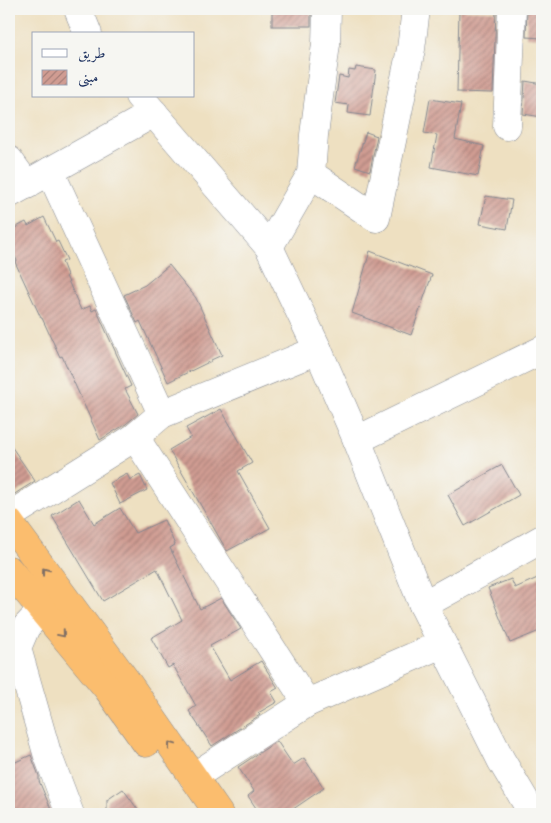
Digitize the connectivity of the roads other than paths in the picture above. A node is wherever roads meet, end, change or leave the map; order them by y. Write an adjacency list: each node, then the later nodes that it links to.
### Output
1 (78, 9): 5 (street)
2 (327, 9): 10 (street)
3 (416, 9): 10 (street)
4 (512, 9): 7 (street)
5 (87, 32)
6 (146, 105): 9 (street); 12 (street)
7 (507, 126)
8 (9, 160): 11 (street)
9 (50, 172): 11 (street); 15 (street)
10 (311, 174): 12 (street)
11 (18, 190)
12 (269, 247): 13 (street)
13 (318, 350): 15 (street); 17 (street)
14 (542, 350): 17 (street)
15 (162, 414): 16 (street)
16 (135, 436): 18 (street); 26 (street)
17 (357, 440): 23 (street)
18 (9, 516)
19 (9, 522): 22 (highway, one-way to 19)
20 (542, 539): 23 (street)
21 (9, 570): 22 (highway)
22 (51, 601): 25 (street); 27 (highway, one-way to 22); 29 (highway, one-way to 29)
23 (423, 604): 24 (street)
24 (442, 644): 26 (street); 31 (street)
25 (13, 650): 28 (street)
26 (307, 703): 27 (street)
27 (193, 777): 30 (highway)
28 (70, 814)
29 (198, 814)
30 (219, 814)
31 (533, 814)

